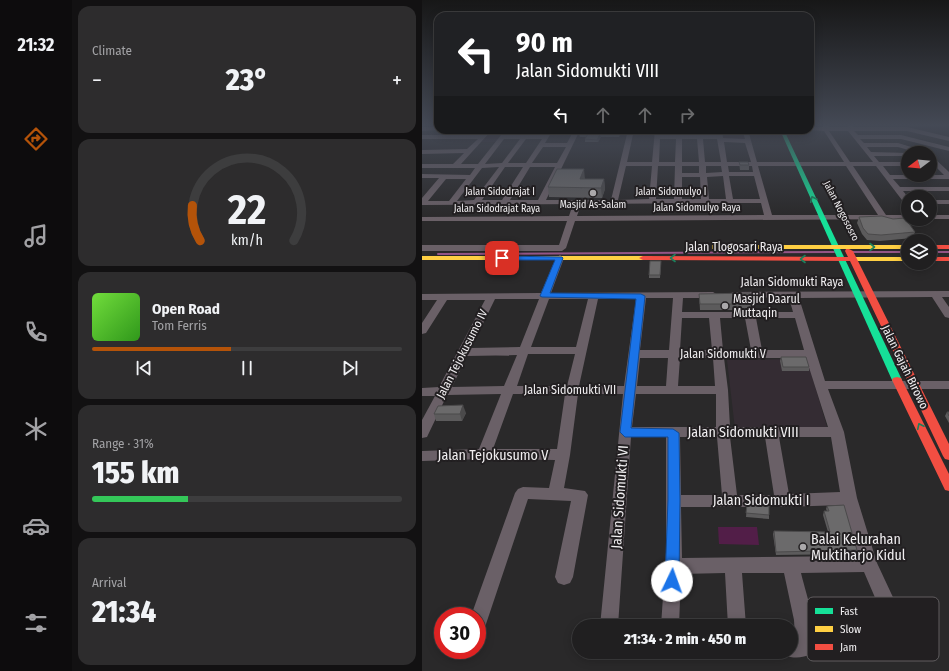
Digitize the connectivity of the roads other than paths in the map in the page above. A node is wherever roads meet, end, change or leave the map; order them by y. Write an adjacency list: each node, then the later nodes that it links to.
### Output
1 (441, 156): 30 (street)
2 (464, 156): 31 (street)
3 (488, 156): 32 (street)
4 (511, 156): 33 (street)
5 (533, 156): 21 (street)
6 (564, 156): 22 (street)
7 (625, 156): 17 (street)
8 (656, 156): 18 (street)
9 (679, 156): 23 (street)
10 (701, 156): 24 (street)
11 (723, 156): 25 (street)
12 (752, 156): 26 (street)
13 (796, 156): 27 (street, Jalan Nogososro)
14 (798, 156): 27 (street, Jalan Nogososro)
15 (844, 156): 28 (street)
16 (871, 156): 19 (street)
17 (623, 164): 18 (street); 54 (street)
18 (656, 164): 23 (street); 55 (street)
19 (878, 164): 20 (street); 28 (street); 43 (street)
20 (901, 164)
21 (527, 165): 22 (street); 33 (street); 51 (street)
22 (560, 165): 52 (street)
23 (679, 165): 24 (street); 35 (street)
24 (702, 165): 25 (street); 36 (street)
25 (724, 165): 26 (street); 37 (street)
26 (755, 165): 27 (street); 38 (street)
27 (801, 165): 28 (street); 64 (street, Jalan Nogososro, one-way to 27); 69 (street, Jalan Nogososro)
28 (849, 165): 65 (street)
29 (422, 166): 30 (street)
30 (432, 166): 31 (street)
31 (455, 166): 32 (street)
32 (481, 166): 33 (street); 42 (street)
33 (504, 166): 50 (street)
34 (937, 167): 40 (street)
35 (679, 174): 36 (street); 56 (street)
36 (703, 174): 37 (street); 47 (street)
37 (725, 174): 38 (street); 57 (street)
38 (757, 174): 48 (street)
39 (422, 176): 41 (street)
40 (949, 176): 43 (street)
41 (444, 177): 42 (street); 60 (street)
42 (472, 177): 49 (street)
43 (888, 177): 44 (street)
44 (898, 189): 45 (street); 46 (street)
45 (949, 189)
46 (901, 193)
47 (705, 201): 56 (street, Jalan Sidomulyo I); 57 (street, Jalan Sidomulyo I)
48 (765, 201): 57 (street, Jalan Sidomulyo I); 63 (street)
49 (452, 202): 50 (street, Jalan Sidodrajat I); 60 (street, Jalan Sidodrajat I)
50 (477, 202): 51 (street, Jalan Sidodrajat I)
51 (505, 202): 52 (street, Jalan Sidodrajat I)
52 (541, 202): 53 (street, Jalan Sidodrajat I)
53 (578, 202): 54 (street, Jalan Sidomulyo I); 68 (street)
54 (614, 202): 55 (street, Jalan Sidomulyo I)
55 (652, 202): 56 (street, Jalan Sidomulyo I)
56 (678, 202)
57 (730, 202)
58 (937, 202): 59 (street)
59 (949, 202)
60 (422, 203)
61 (937, 217): 62 (street)
62 (949, 217)
63 (769, 218): 64 (street, Jalan Sidomulyo Raya); 68 (street, Jalan Sidomulyo Raya)
64 (822, 218): 69 (street, Jalan Sidomulyo Raya); 77 (street, Jalan Nogososro)
65 (884, 218): 66 (street, Jalan Sidomulyo Raya); 69 (street, Jalan Sidomulyo Raya)
66 (901, 218)
67 (422, 219): 68 (street, Jalan Sidodrajat Raya)
68 (572, 219): 76 (street)
69 (835, 222)
70 (705, 247): 77 (street, Jalan Tlogosari Raya)
71 (901, 247): 75 (street, Jalan Tlogosari Raya, one-way to 71)
72 (937, 247): 73 (street)
73 (949, 247)
74 (422, 248): 76 (street)
75 (849, 250): 77 (street, Jalan Tlogosari Raya); 77 (street, Jalan Tlogosari Raya); 79 (street, Jalan Tlogosari Raya); 88 (street, Jalan Gajah Birowo)
76 (563, 252): 77 (street, Jalan Tlogosari Raya, one-way to 76); 78 (street, Jalan Tlogosari Raya); 89 (street)
77 (839, 253): 87 (street, Jalan Gajah Birowo)
78 (422, 258)
79 (901, 258)
80 (937, 259): 81 (street)
81 (949, 259)
82 (755, 294): 86 (street, Jalan Sidomukti Raya); 91 (street, Jalan Sidomukti Raya); 95 (street)
83 (935, 294): 84 (street, Jalan Sidomukti Raya); 88 (street, Jalan Sidomukti Raya); 99 (street)
84 (949, 294)
85 (594, 295): 89 (street, Jalan Sidomukti Raya); 90 (street, Jalan Sidomukti Raya); 101 (street)
86 (793, 295): 87 (street, Jalan Sidomukti Raya); 98 (street)
87 (857, 295): 88 (street, Jalan Sidomukti Raya); 109 (street, Jalan Gajah Birowo)
88 (871, 295): 110 (street, Jalan Gajah Birowo)
89 (544, 296): 94 (street, Jalan Sidomukti Raya); 102 (street)
90 (641, 296): 91 (street, Jalan Sidomukti Raya); 104 (street, Jalan Sidomukti VI)
91 (678, 296): 96 (street)
92 (422, 297): 93 (street, Jalan Sidomukti Raya)
93 (444, 297): 94 (street, Jalan Sidomukti Raya); 100 (street)
94 (491, 297): 103 (street, Jalan Tejokusumo IV)
95 (754, 314): 97 (street); 98 (street); 107 (street)
96 (678, 315): 97 (street); 105 (street)
97 (714, 315): 106 (street)
98 (800, 315): 108 (street)
99 (949, 315)
100 (422, 331)
101 (580, 350): 102 (street); 115 (street)
102 (523, 351): 103 (street); 114 (street)
103 (463, 352): 118 (street, Jalan Tejokusumo IV)
104 (635, 354): 105 (street, Jalan Sidomukti V); 116 (street, Jalan Sidomukti VI)
105 (675, 354): 106 (street, Jalan Sidomukti V); 113 (street)
106 (718, 354): 107 (street, Jalan Sidomukti V); 117 (street)
107 (757, 354): 108 (street, Jalan Sidomukti V)
108 (812, 354): 111 (street)
109 (899, 384): 110 (street); 111 (street); 126 (street, Jalan Gajah Birowo, one-way to 109)
110 (913, 384): 112 (street); 127 (street, Jalan Gajah Birowo)
111 (820, 385): 123 (street)
112 (949, 385)
113 (672, 389): 116 (street, Jalan Sidomukti VII); 117 (street, Jalan Sidomukti VII)
114 (508, 390): 115 (street, Jalan Sidomukti VII); 118 (street, Jalan Sidomukti VII); 128 (street)
115 (572, 390): 116 (street, Jalan Sidomukti VII); 129 (street)
116 (630, 390): 121 (street, Jalan Sidomukti VI)
117 (722, 390): 122 (street)
118 (442, 391): 119 (street, Jalan Sidomukti VII); 124 (street, Jalan Tejokusumo IV)
119 (422, 392)
120 (771, 431): 122 (street, Jalan Sidomukti VIII); 123 (street, Jalan Sidomukti VIII); 137 (street)
121 (625, 432): 125 (street, Jalan Sidomukti VIII); 145 (street, Jalan Sidomukti VI)
122 (723, 432): 125 (street, Jalan Sidomukti VIII); 136 (street)
123 (837, 432): 134 (street)
124 (422, 433)
125 (673, 433): 135 (street)
126 (929, 444): 127 (street); 132 (street, Jalan Gajah Birowo)
127 (943, 444): 131 (street, Jalan Gajah Birowo)
128 (484, 454): 129 (street, Jalan Tejokusumo V); 130 (street, Jalan Tejokusumo V)
129 (563, 455): 133 (street)
130 (422, 456)
131 (949, 456)
132 (949, 486)
133 (555, 493): 142 (street); 144 (street)
134 (849, 498): 137 (street, Jalan Sidomukti I); 138 (street)
135 (674, 500): 136 (street, Jalan Sidomukti I); 140 (street)
136 (730, 500): 137 (street, Jalan Sidomukti I)
137 (783, 501)
138 (869, 564): 141 (street); 143 (street)
139 (732, 565): 140 (street); 141 (street); 147 (street)
140 (673, 566): 146 (street)
141 (792, 566): 148 (street)
142 (564, 578)
143 (884, 597)
144 (483, 607)
145 (610, 619)
146 (670, 619)
147 (737, 619)
148 (798, 647)

